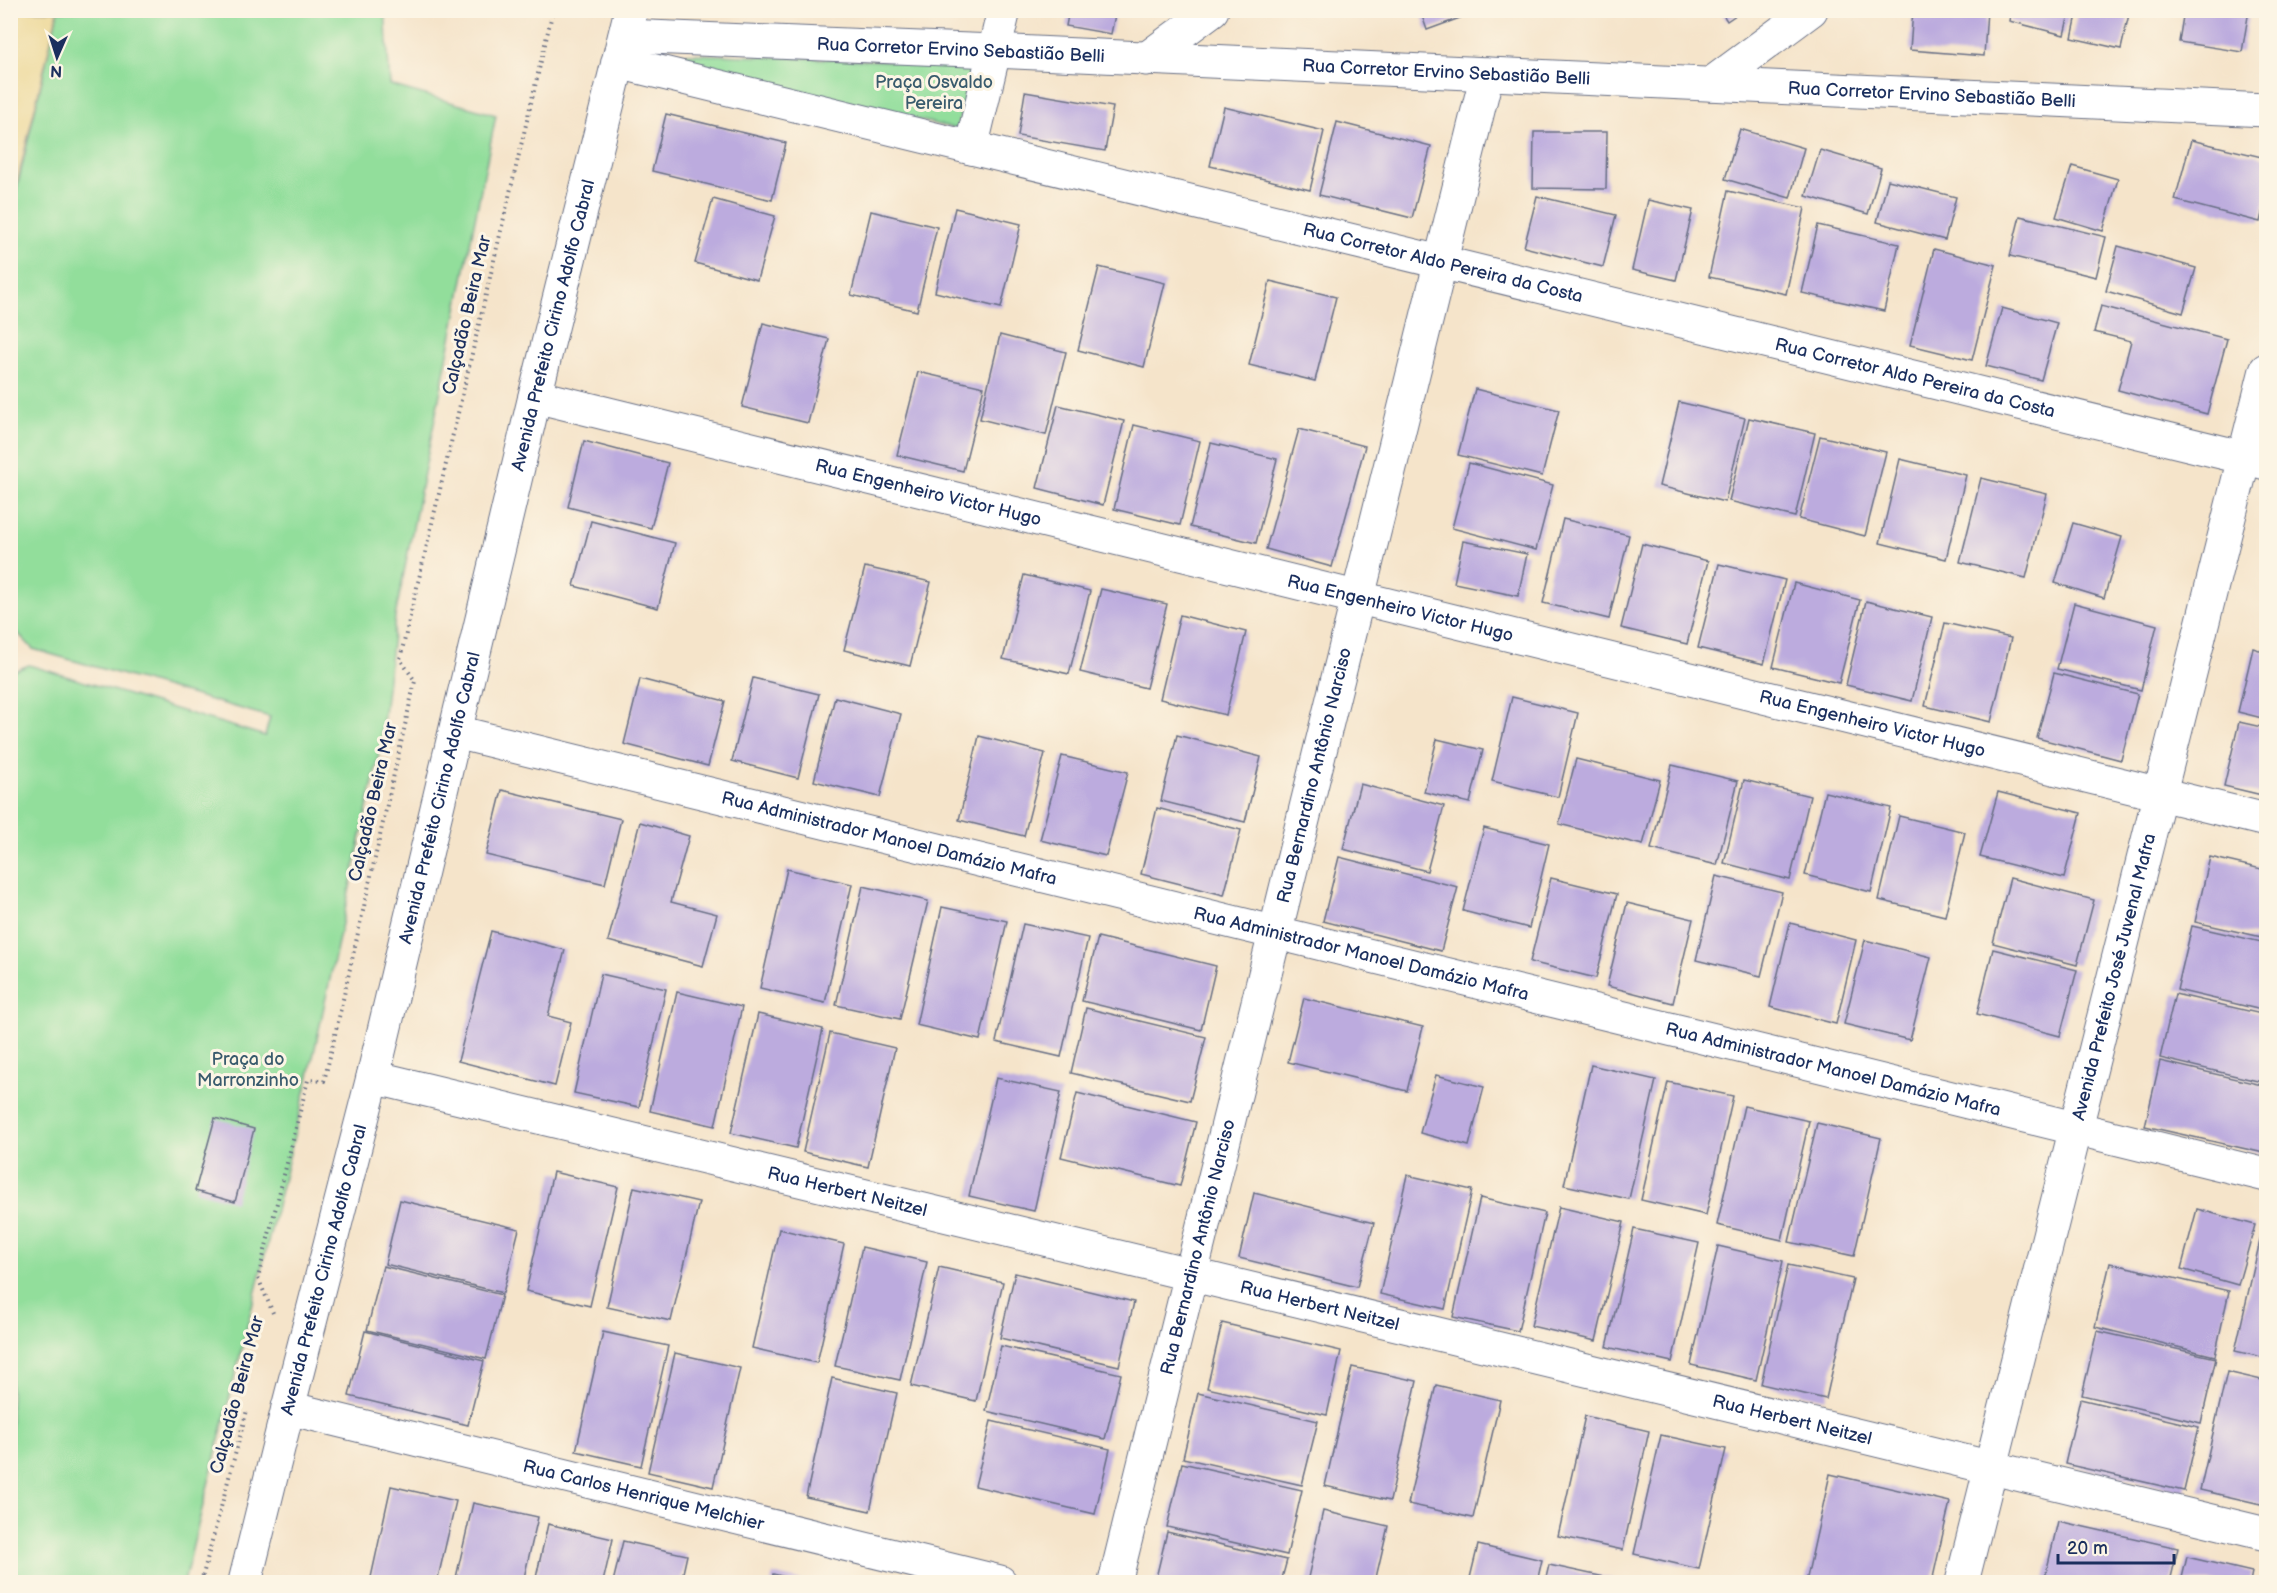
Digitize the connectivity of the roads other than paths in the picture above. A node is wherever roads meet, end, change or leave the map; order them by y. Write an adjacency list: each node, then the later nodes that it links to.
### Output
1 (1004, 10): 5 (street)
2 (1212, 10): 6 (street)
3 (1811, 10): 8 (street)
4 (624, 36): 5 (street, Rua Corretor Ervino Sebastião Belli); 10 (street, Rua Corretor Aldo Pereira da Costa); 13 (street, Avenida Prefeito Cirino Adolfo Cabral)
5 (994, 51): 6 (street, Rua Corretor Ervino Sebastião Belli); 10 (street)
6 (1146, 58): 7 (street, Rua Corretor Ervino Sebastião Belli)
7 (1487, 74): 8 (street, Rua Corretor Ervino Sebastião Belli); 11 (street, Rua Bernardino Antônio Narciso)
8 (1711, 84): 9 (street, Rua Corretor Ervino Sebastião Belli)
9 (2266, 110)
10 (971, 148): 11 (street, Rua Corretor Aldo Pereira da Costa)
11 (1440, 262): 14 (street, Rua Corretor Aldo Pereira da Costa); 15 (street, Rua Bernardino Antônio Narciso)
12 (2266, 370): 14 (street, Avenida Prefeito José Juvenal Mafra)
13 (536, 396): 15 (street, Rua Engenheiro Victor Hugo); 16 (street, Avenida Prefeito Cirino Adolfo Cabral)
14 (2255, 460): 17 (street, Avenida Prefeito José Juvenal Mafra)
15 (1358, 598): 17 (street, Rua Engenheiro Victor Hugo); 19 (street, Rua Bernardino Antônio Narciso)
16 (456, 732): 19 (street, Rua Administrador Manoel Damázio Mafra); 20 (street, Avenida Prefeito Cirino Adolfo Cabral)
17 (2160, 794): 18 (street, Rua Engenheiro Victor Hugo); 21 (street, Avenida Prefeito José Juvenal Mafra)
18 (2266, 820)
19 (1275, 932): 21 (street, Rua Administrador Manoel Damázio Mafra); 23 (street, Rua Bernardino Antônio Narciso)
20 (373, 1077): 23 (street, Rua Herbert Neitzel); 24 (street, Avenida Prefeito Cirino Adolfo Cabral)
21 (2076, 1128): 22 (street, Rua Administrador Manoel Damázio Mafra); 25 (street, Avenida Prefeito José Juvenal Mafra)
22 (2266, 1175)
23 (1191, 1275): 25 (street, Rua Herbert Neitzel); 29 (street, Rua Bernardino Antônio Narciso)
24 (288, 1408): 27 (street, Avenida Prefeito Cirino Adolfo Cabral); 28 (street, Rua Carlos Henrique Melchier)
25 (1991, 1468): 26 (street, Rua Herbert Neitzel); 30 (street, Avenida Prefeito José Juvenal Mafra)
26 (2266, 1534)
27 (245, 1582)
28 (1000, 1582)
29 (1115, 1582)
30 (1962, 1582)

